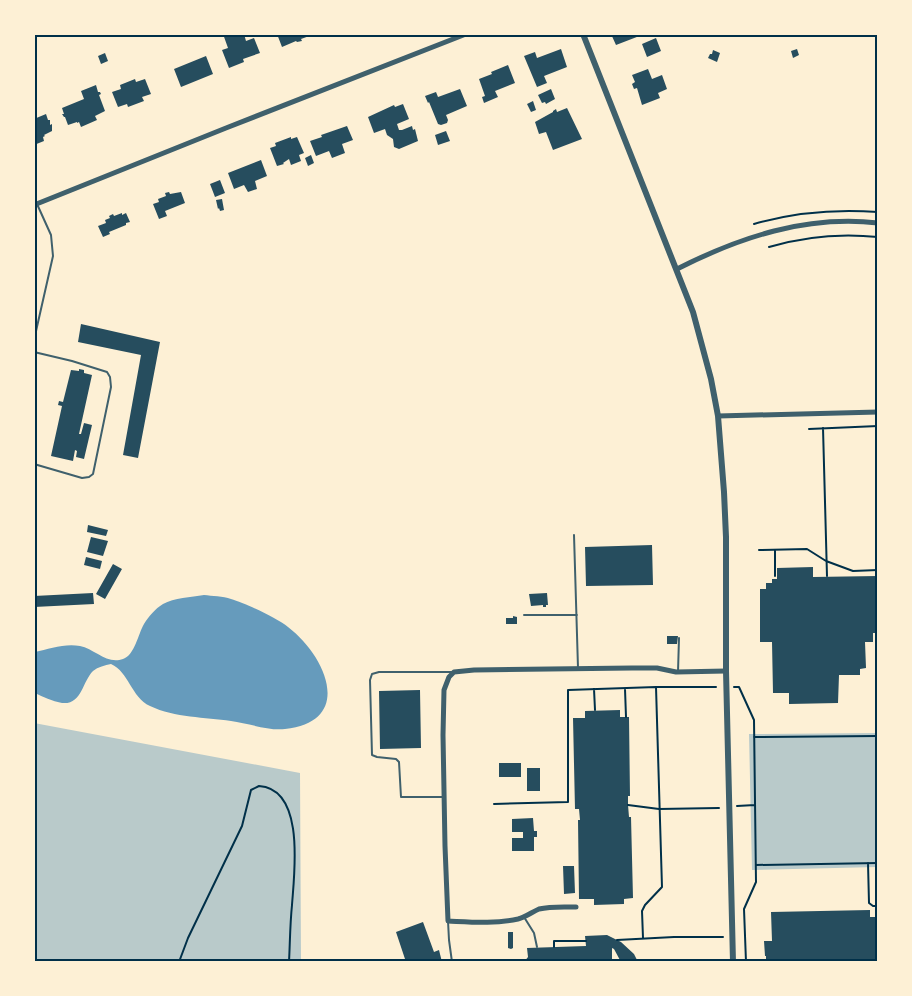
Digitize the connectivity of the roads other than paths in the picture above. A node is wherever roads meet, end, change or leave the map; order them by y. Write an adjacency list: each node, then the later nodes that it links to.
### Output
1 (466, 34): 3 (street)
2 (583, 34): 5 (street)
3 (36, 204): 6 (lane)
4 (878, 223): 5 (street)
5 (677, 269): 9 (street)
6 (34, 340)
7 (34, 352): 10 (lane)
8 (878, 412): 9 (street)
9 (718, 416): 16 (street)
10 (34, 464)
11 (574, 535): 13 (lane)
12 (524, 615): 13 (lane)
13 (577, 615): 15 (lane)
14 (679, 638): 18 (lane)
15 (578, 668): 17 (street); 18 (street)
16 (726, 671): 18 (street); 25 (street)
17 (454, 672): 19 (street); 19 (lane)
18 (678, 672)
19 (444, 797): 22 (street)
20 (576, 907): 21 (street)
21 (525, 917): 22 (street); 23 (lane)
22 (448, 921): 24 (lane)
23 (537, 947)
24 (452, 962)
25 (733, 962)

